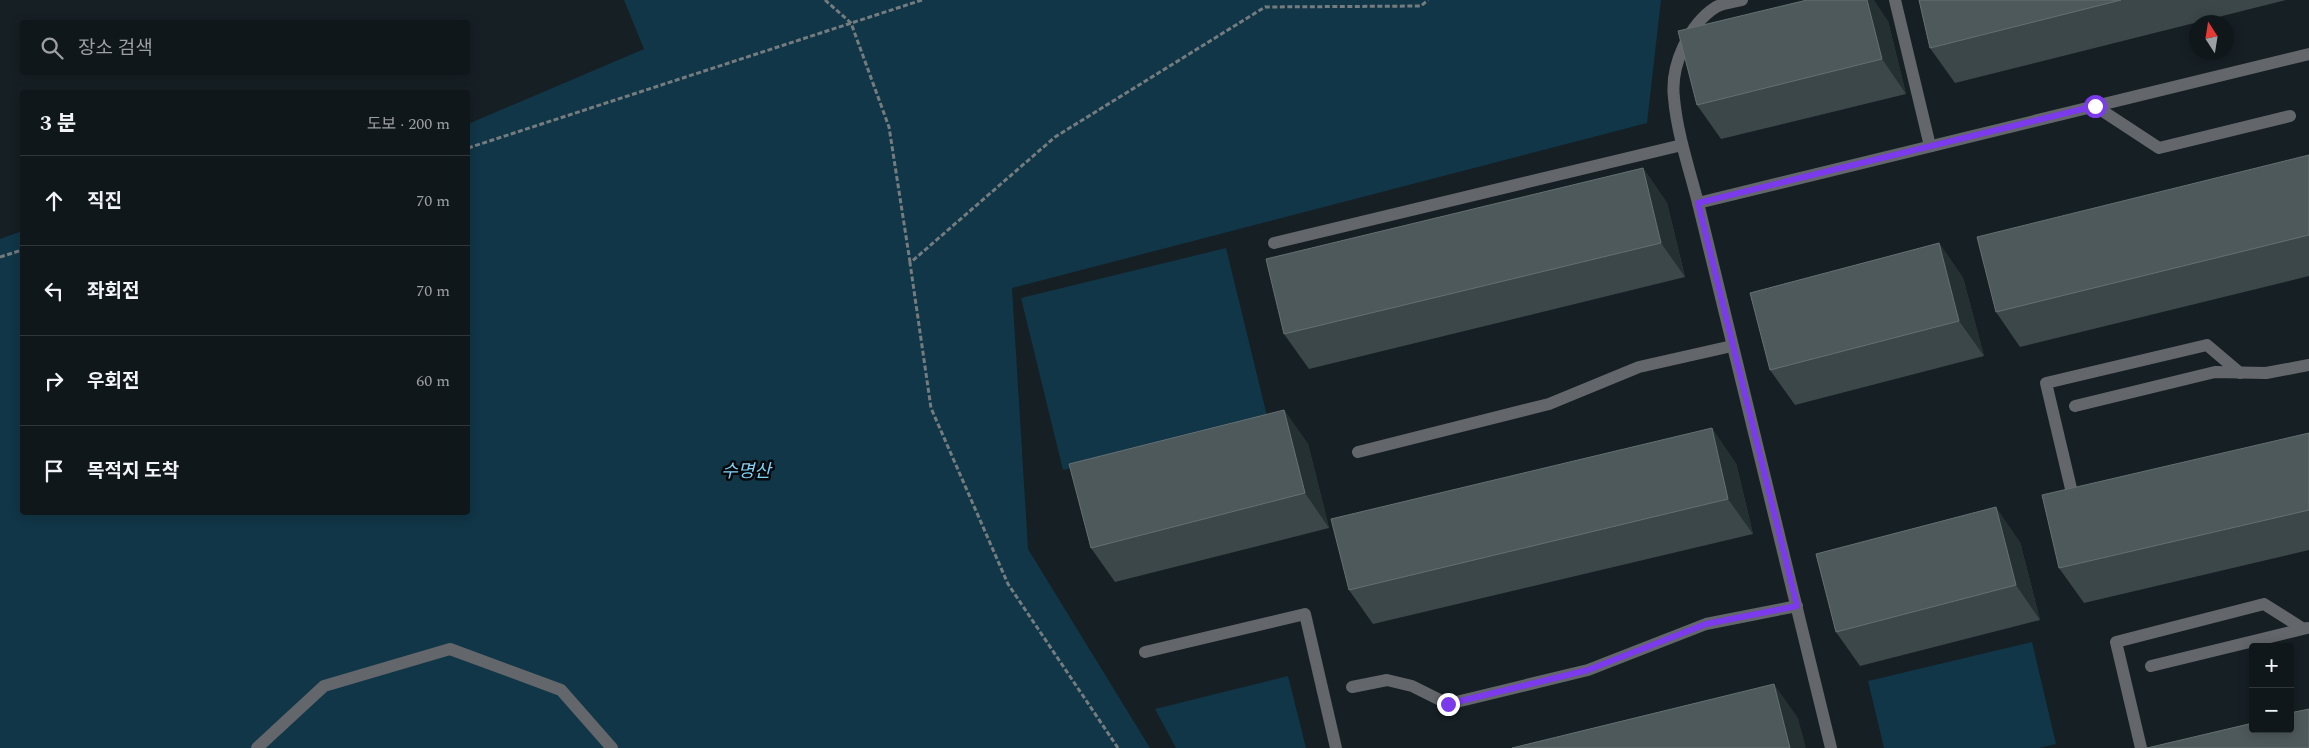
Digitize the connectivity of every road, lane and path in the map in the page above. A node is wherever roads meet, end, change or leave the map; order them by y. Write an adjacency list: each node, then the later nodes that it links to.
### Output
1 (825, 0): 6 (path)
2 (922, 0): 6 (path)
3 (1428, 0): 17 (path)
4 (1742, 0): 10 (lane)
5 (1895, 0): 11 (lane)
6 (851, 23): 12 (path); 17 (path)
7 (2309, 54): 8 (lane)
8 (2095, 106): 9 (lane); 11 (lane)
9 (2290, 116)
10 (1682, 145): 13 (lane); 14 (lane)
11 (1930, 146): 13 (lane)
12 (470, 147)
13 (1698, 203): 18 (lane)
14 (1274, 242)
15 (20, 251): 16 (path)
16 (0, 257)
17 (910, 263): 31 (path)
18 (1732, 346): 22 (lane); 24 (lane)
19 (2309, 365): 20 (lane)
20 (2240, 373): 21 (lane); 23 (lane)
21 (2075, 406)
22 (1358, 452)
23 (2073, 497)
24 (1797, 606): 28 (lane); 33 (lane)
25 (2306, 628): 27 (lane); 34 (lane)
26 (1144, 652): 32 (lane)
27 (2151, 666)
28 (1352, 688)
29 (257, 748): 30 (lane)
30 (612, 748)
31 (1118, 748)
32 (1336, 748)
33 (1832, 748)
34 (2141, 748)

